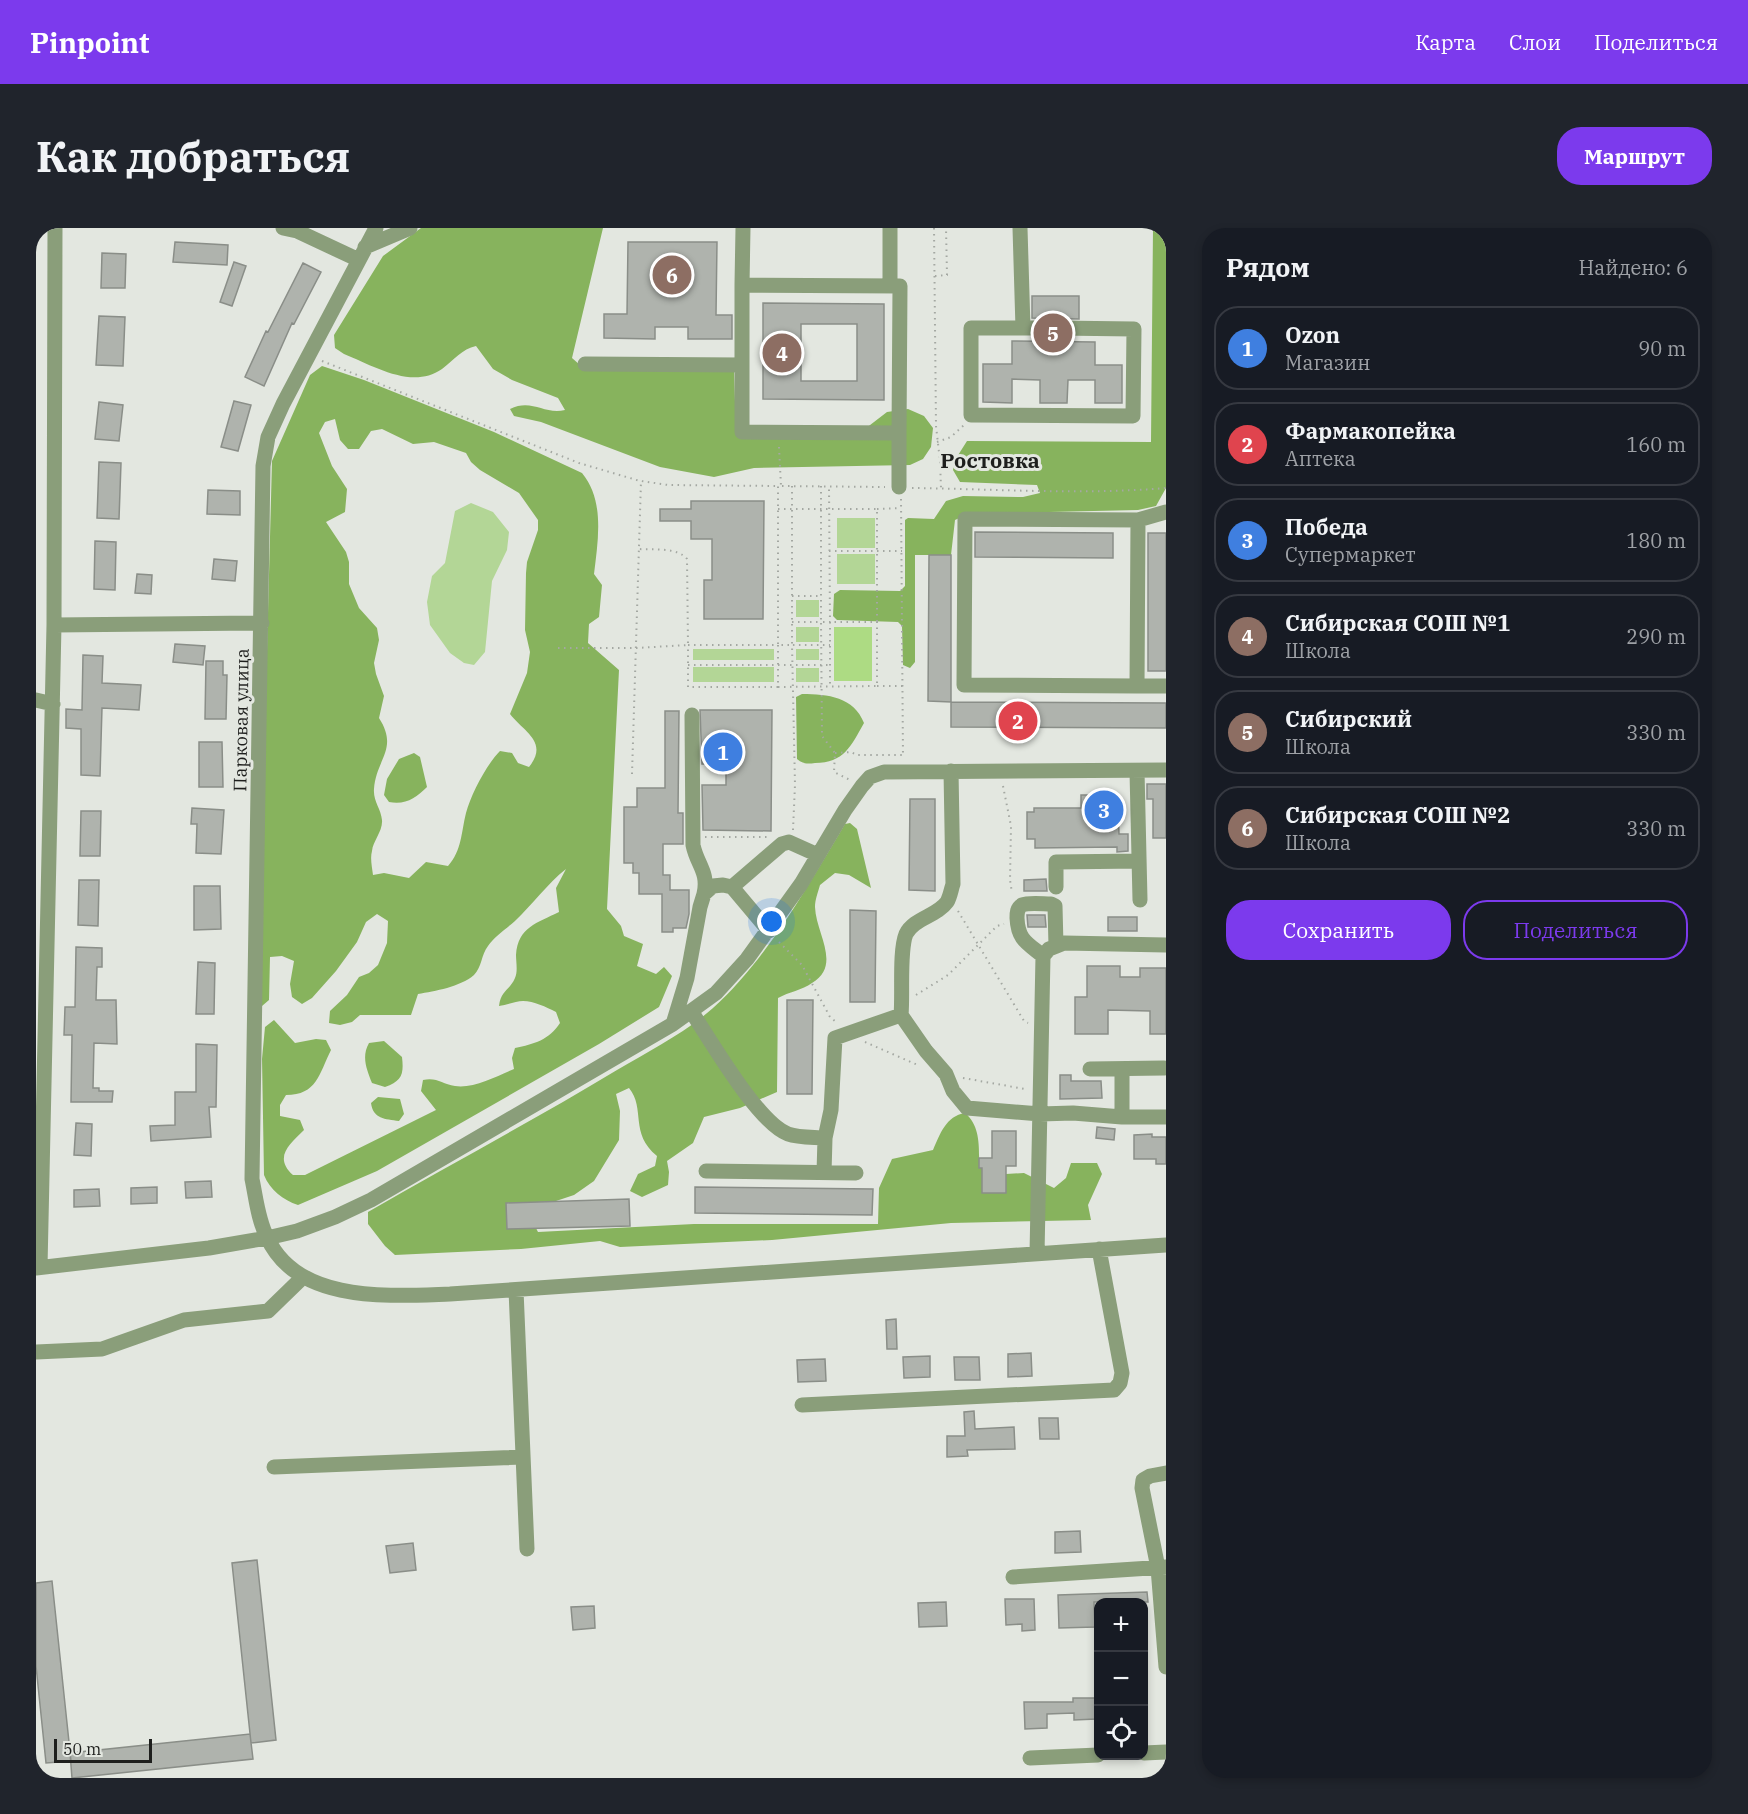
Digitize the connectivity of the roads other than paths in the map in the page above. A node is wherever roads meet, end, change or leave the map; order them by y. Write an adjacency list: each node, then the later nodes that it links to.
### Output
1 (55, 228): 19 (street)
2 (284, 228): 8 (street)
3 (376, 228): 8 (street, Парковая улица)
4 (410, 228): 8 (street)
5 (743, 228): 9 (street)
6 (890, 228): 10 (street)
7 (1020, 228): 11 (street)
8 (362, 254): 18 (street, Парковая улица)
9 (742, 285): 10 (street); 13 (street)
10 (890, 286): 14 (street)
11 (1023, 328): 11 (street)
12 (585, 364): 13 (street)
13 (742, 365): 14 (street)
14 (899, 433): 15 (street)
15 (900, 487)
16 (1166, 512): 17 (street)
17 (1138, 520): 20 (street); 20 (street)
18 (262, 623): 19 (street); 51 (street, Парковая улица)
19 (54, 625): 23 (street)
20 (1137, 686): 21 (street)
21 (1166, 686)
22 (36, 700): 23 (street)
23 (53, 704): 55 (street)
24 (692, 715): 32 (street)
25 (1166, 770): 27 (street)
26 (951, 771): 27 (street); 28 (street); 38 (street)
27 (1137, 771): 29 (street)
28 (818, 855): 30 (street); 34 (street)
29 (1139, 861): 31 (street); 33 (street)
30 (732, 887): 32 (street); 34 (street)
31 (1056, 887)
32 (704, 894): 40 (street)
33 (1140, 900)
34 (769, 931): 39 (street)
35 (1166, 945): 36 (street)
36 (1056, 946): 37 (street); 37 (street)
37 (1042, 956): 44 (street)
38 (902, 1008): 44 (street); 47 (street)
39 (691, 1011): 40 (street); 47 (street)
40 (673, 1024): 51 (street)
41 (1122, 1068): 42 (street); 43 (street); 45 (street)
42 (1164, 1068)
43 (1090, 1069)
44 (1040, 1114): 45 (street); 54 (street)
45 (1122, 1117): 46 (street)
46 (1166, 1117)
47 (825, 1138): 49 (street)
48 (705, 1171): 49 (street)
49 (824, 1173): 50 (street)
50 (856, 1173)
51 (267, 1238): 55 (street); 56 (street, Парковая улица)
52 (1166, 1245): 53 (street)
53 (1099, 1249): 54 (street); 59 (street)
54 (1037, 1254): 57 (street)
55 (38, 1267)
56 (303, 1277): 57 (street); 58 (street)
57 (516, 1290): 60 (street)
58 (36, 1352)
59 (802, 1405)
60 (523, 1457): 61 (street); 63 (street)
61 (274, 1467)
62 (1166, 1473): 64 (street)
63 (527, 1549)
64 (1162, 1568): 65 (street); 66 (street)
65 (1013, 1577)
66 (1166, 1667)
67 (1166, 1752): 68 (street)
68 (1148, 1754)
69 (1094, 1755): 70 (street)
70 (1029, 1758)

